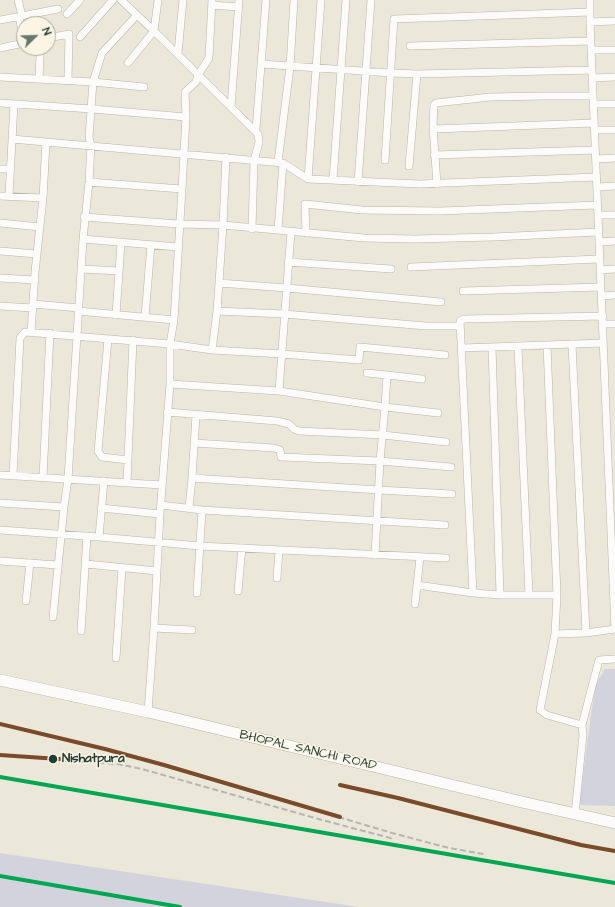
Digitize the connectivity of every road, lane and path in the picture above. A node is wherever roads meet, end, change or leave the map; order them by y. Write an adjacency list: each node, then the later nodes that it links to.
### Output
1 (18, 0): 19 (street)
2 (80, 0): 18 (street)
3 (113, 0): 27 (street)
4 (121, 0): 14 (street)
5 (158, 0): 25 (street)
6 (183, 0): 34 (street)
7 (266, 0): 37 (street)
8 (294, 0): 38 (street)
9 (321, 0): 39 (street)
10 (346, 0): 40 (street)
11 (371, 0): 42 (street)
12 (590, 0): 17 (street)
13 (212, 2): 15 (street); 45 (street)
14 (128, 3): 20 (street)
15 (238, 4): 57 (street)
16 (58, 9): 19 (street)
17 (590, 12): 23 (street); 43 (street)
18 (66, 14)
19 (20, 16)
20 (137, 16): 25 (street); 51 (street)
21 (16, 17): 22 (street)
22 (0, 20)
23 (590, 22): 24 (street); 28 (street)
24 (615, 22)
25 (154, 31): 34 (street); 36 (street)
26 (56, 36): 50 (street)
27 (80, 37)
28 (591, 41): 30 (street); 32 (street)
29 (16, 44): 31 (street)
30 (410, 46)
31 (0, 48)
32 (591, 50): 33 (street); 41 (street)
33 (615, 50)
34 (178, 53): 45 (street)
35 (40, 56): 49 (street)
36 (128, 62)
37 (261, 64): 38 (street); 62 (street)
38 (290, 67): 39 (street); 75 (street)
39 (315, 68): 40 (street); 80 (street)
40 (340, 69): 42 (street); 81 (street)
41 (592, 70): 44 (street); 48 (street)
42 (366, 71): 43 (street); 83 (street)
43 (391, 73): 44 (street); 73 (street)
44 (416, 74): 76 (street)
45 (198, 75): 57 (street); 59 (street)
46 (615, 77): 48 (street)
47 (0, 78): 49 (street)
48 (593, 78): 53 (street)
49 (39, 79): 50 (street)
50 (68, 81): 51 (street)
51 (93, 82): 52 (street); 58 (street)
52 (144, 87)
53 (593, 100): 56 (street); 60 (street); 61 (street)
54 (0, 104): 55 (street)
55 (14, 104): 58 (street); 64 (street)
56 (615, 104)
57 (231, 107): 62 (street)
58 (92, 109): 59 (street); 66 (street)
59 (186, 117): 68 (street)
60 (594, 127): 61 (street); 63 (street); 67 (street)
61 (434, 129): 69 (street)
62 (256, 130): 74 (street)
63 (615, 130)
64 (12, 139): 65 (street); 78 (street)
65 (46, 142): 66 (street); 90 (street)
66 (91, 145): 68 (street); 82 (street)
67 (596, 150): 69 (street); 72 (street)
68 (184, 153): 70 (street); 87 (street)
69 (434, 155): 84 (street)
70 (226, 157): 74 (street); 97 (street)
71 (615, 158): 72 (street)
72 (596, 159): 79 (street)
73 (385, 160)
74 (254, 161): 75 (street); 99 (street)
75 (281, 163): 80 (street); 100 (street)
76 (409, 166)
77 (0, 168): 78 (street)
78 (10, 169): 89 (street)
79 (597, 177): 84 (street); 86 (street)
80 (308, 179): 81 (street)
81 (332, 180): 83 (street)
82 (89, 182): 87 (street); 94 (street)
83 (358, 182): 84 (street)
84 (437, 184)
85 (615, 186): 86 (street)
86 (597, 187): 91 (street)
87 (182, 189): 96 (street)
88 (0, 196): 89 (street)
89 (9, 196): 90 (street)
90 (43, 198): 98 (street)
91 (597, 206): 93 (street); 103 (street)
92 (615, 214): 93 (street)
93 (598, 215): 102 (street)
94 (84, 217): 96 (street); 104 (street)
95 (0, 223): 98 (street)
96 (180, 224): 97 (street); 109 (street)
97 (223, 225): 99 (street); 122 (street)
98 (40, 227): 111 (street)
99 (252, 229): 100 (street)
100 (278, 230): 101 (street)
101 (291, 232): 103 (street); 113 (street)
102 (598, 232): 103 (street); 105 (street)
103 (306, 233)
104 (83, 239): 107 (street); 115 (street)
105 (599, 242): 106 (street); 112 (street)
106 (615, 242)
107 (121, 243): 108 (street); 119 (street)
108 (151, 245): 109 (street); 136 (street)
109 (178, 247): 137 (street)
110 (0, 251): 111 (street)
111 (37, 254): 121 (street)
112 (599, 259): 114 (street); 118 (street)
113 (288, 262): 116 (street); 124 (street)
114 (411, 267)
115 (82, 269): 119 (street); 131 (street)
116 (390, 269)
117 (615, 269): 118 (street)
118 (600, 270): 123 (street)
119 (119, 271): 134 (street)
120 (0, 278): 121 (street)
121 (35, 280): 130 (street)
122 (219, 283): 124 (street); 132 (street)
123 (601, 287): 125 (street); 127 (street)
124 (287, 288): 128 (street); 133 (street)
125 (463, 291)
126 (615, 295): 127 (street)
127 (602, 296): 135 (street)
128 (441, 302)
129 (0, 306): 130 (street)
130 (33, 306): 131 (street); 141 (street)
131 (78, 310): 134 (street); 143 (street)
132 (217, 311): 133 (street); 153 (street)
133 (284, 314): 140 (street); 154 (street)
134 (116, 315): 136 (street)
135 (603, 316): 138 (street); 140 (street)
136 (145, 317): 137 (street)
137 (174, 320): 147 (street)
138 (603, 324): 139 (street); 146 (street)
139 (615, 324)
140 (460, 326): 152 (street)
141 (31, 332): 142 (street); 175 (street)
142 (50, 334): 143 (street); 176 (street)
143 (78, 337): 144 (street); 178 (street)
144 (108, 339): 145 (street); 170 (street)
145 (133, 340): 147 (street); 170 (street)
146 (603, 343): 148 (street); 166 (street)
147 (170, 344): 153 (street); 159 (street)
148 (572, 344): 149 (street); 230 (street)
149 (547, 345): 150 (street); 220 (street)
150 (518, 346): 151 (street); 219 (street)
151 (492, 347): 152 (street); 221 (street)
152 (462, 348): 218 (street)
153 (212, 350): 154 (street)
154 (282, 354): 155 (street); 160 (street)
155 (445, 355)
156 (367, 373): 157 (street)
157 (387, 375): 158 (street); 161 (street)
158 (422, 379)
159 (170, 384): 160 (street); 162 (street)
160 (279, 391): 161 (street)
161 (385, 407): 163 (street); 165 (street)
162 (167, 412): 164 (street); 181 (street)
163 (438, 413)
164 (196, 415): 165 (street); 169 (street)
165 (383, 434): 168 (street); 171 (street)
166 (607, 434): 167 (street); 172 (street)
167 (615, 435)
168 (446, 442)
169 (194, 443): 171 (street); 177 (street)
170 (128, 460): 180 (street)
171 (380, 461): 173 (street); 182 (street)
172 (612, 462): 183 (street)
173 (451, 467)
174 (0, 475): 175 (street)
175 (13, 475): 176 (street)
176 (43, 477): 178 (street)
177 (192, 478): 182 (street); 189 (street)
178 (68, 479): 179 (street); 187 (street)
179 (104, 481): 180 (street); 188 (street)
180 (127, 482): 181 (street)
181 (162, 485): 186 (street)
182 (379, 490): 184 (street); 193 (street)
183 (612, 491): 192 (street)
184 (452, 494)
185 (0, 503): 187 (street)
186 (161, 505): 189 (street); 191 (street)
187 (64, 507): 196 (street)
188 (101, 508): 191 (street); 198 (street)
189 (189, 508): 190 (street)
190 (202, 510): 193 (street); 201 (street)
191 (160, 514): 199 (street)
192 (613, 517): 200 (street)
193 (377, 522): 194 (street); 204 (street)
194 (445, 525)
195 (0, 530): 196 (street)
196 (62, 534): 197 (street); 210 (street)
197 (87, 536): 198 (street); 209 (street)
198 (100, 536): 199 (street)
199 (158, 543): 201 (street); 212 (street)
200 (613, 545): 213 (street)
201 (200, 546): 202 (street); 217 (street)
202 (242, 548): 203 (street); 216 (street)
203 (279, 550): 204 (street); 214 (street)
204 (375, 555): 205 (street)
205 (420, 557): 206 (street); 215 (street)
206 (446, 558)
207 (0, 561): 208 (street)
208 (30, 563): 210 (street); 223 (street)
209 (86, 564): 211 (street); 229 (street)
210 (58, 565): 225 (street)
211 (122, 568): 212 (street); 232 (street)
212 (157, 571): 226 (street)
213 (614, 572): 222 (street)
214 (277, 578)
215 (417, 585): 218 (street); 224 (street)
216 (238, 591)
217 (197, 593)
218 (473, 593): 221 (street)
219 (529, 594): 220 (street); 221 (street)
220 (557, 594): 231 (street)
221 (500, 595)
222 (614, 599): 227 (street)
223 (26, 601)
224 (415, 604)
225 (53, 617)
226 (154, 628): 228 (street); 235 (street)
227 (615, 629): 230 (street)
228 (192, 630)
229 (81, 631)
230 (586, 633): 231 (street)
231 (555, 634): 236 (street)
232 (116, 658)
233 (615, 659): 236 (street)
234 (0, 680): 235 (main road, BHOPAL SANCHI ROAD)
235 (148, 712): 237 (main road, BHOPAL SANCHI ROAD)
236 (582, 725): 237 (street)
237 (575, 814): 238 (main road, BHOPAL SANCHI ROAD)
238 (615, 823)

